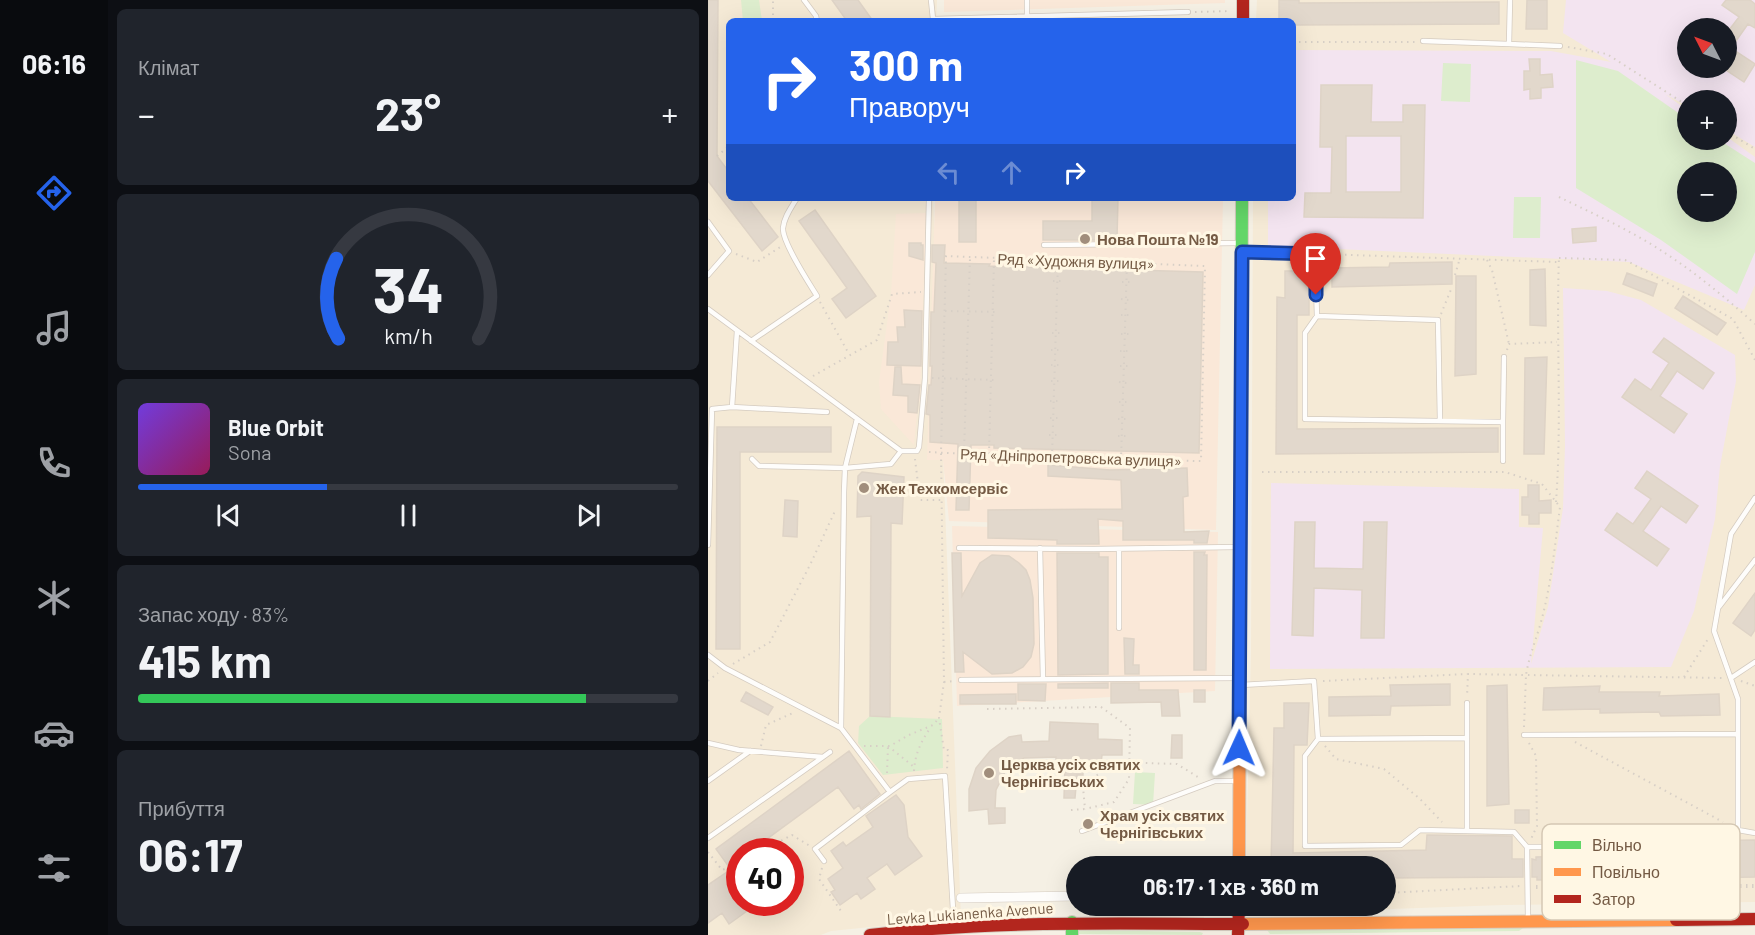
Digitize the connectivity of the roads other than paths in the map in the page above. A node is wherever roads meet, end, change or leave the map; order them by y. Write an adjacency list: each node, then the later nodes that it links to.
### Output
1 (804, 0): 7 (lane)
2 (931, 0): 8 (lane)
3 (1028, 0): 6 (lane)
4 (1510, 0): 11 (lane)
5 (1188, 12): 6 (lane)
6 (1027, 17): 9 (lane)
7 (816, 18)
8 (933, 18)
9 (996, 18)
10 (1423, 42): 11 (lane)
11 (1509, 44): 12 (lane)
12 (1560, 46)
13 (795, 201): 23 (lane)
14 (929, 201): 31 (lane)
15 (1242, 201): 18 (main road)
16 (708, 222): 19 (lane)
17 (1044, 245): 18 (lane)
18 (1242, 248): 21 (lane); 37 (main road)
19 (708, 275)
20 (708, 309): 22 (lane)
21 (1317, 316): 29 (lane); 29 (lane)
22 (738, 332): 23 (lane); 25 (lane)
23 (751, 341): 28 (lane)
24 (1504, 357): 30 (lane)
25 (732, 407): 26 (lane); 27 (lane)
26 (710, 409): 36 (lane)
27 (827, 412)
28 (857, 419): 31 (lane); 34 (lane)
29 (1440, 421): 30 (lane)
30 (1503, 422): 33 (lane)
31 (901, 451): 34 (lane)
32 (752, 459): 34 (lane)
33 (1503, 460)
34 (846, 468): 51 (lane)
35 (1755, 498): 42 (lane)
36 (708, 541)
37 (1241, 547): 40 (lane); 49 (main road)
38 (959, 548): 39 (lane)
39 (1040, 548): 40 (lane); 47 (lane)
40 (1119, 549): 43 (lane)
41 (1755, 560): 42 (lane)
42 (1717, 609): 46 (lane)
43 (1119, 628)
44 (708, 656): 51 (lane)
45 (1755, 662): 46 (lane)
46 (1731, 678): 52 (lane)
47 (1043, 679): 48 (lane); 49 (lane)
48 (961, 680)
49 (1241, 681): 55 (lane); 61 (main road)
50 (1467, 703): 54 (lane)
51 (841, 728): 62 (lane)
52 (1737, 734): 53 (lane); 63 (lane)
53 (1524, 735)
54 (1467, 738): 55 (lane); 66 (lane)
55 (1318, 739): 66 (lane)
56 (708, 743): 57 (lane)
57 (750, 751): 59 (lane); 60 (lane)
58 (830, 752): 59 (lane)
59 (823, 757): 68 (lane)
60 (708, 781)
61 (1239, 781): 65 (lane); 71 (main road)
62 (890, 792): 72 (lane); 80 (lane)
63 (1738, 824)
64 (1740, 830): 67 (lane)
65 (1082, 831)
66 (1467, 831): 69 (lane)
67 (1755, 833)
68 (708, 838)
69 (1527, 847): 70 (lane); 77 (lane)
70 (1542, 847)
71 (1239, 856)
72 (824, 861)
73 (1066, 892): 74 (street)
74 (961, 898)
75 (1740, 919): 76 (main road, Levka Lukianenka Avenue)
76 (1755, 919)
77 (1528, 920): 78 (main road, Levka Lukianenka Avenue); 81 (main road, Levka Lukianenka Avenue)
78 (1542, 920)
79 (1072, 922): 80 (main road, Levka Lukianenka Avenue); 81 (main road, Levka Lukianenka Avenue); 83 (main road)
80 (954, 926): 82 (main road, Levka Lukianenka Avenue)
81 (1239, 929)
82 (870, 935)
83 (1072, 935)

